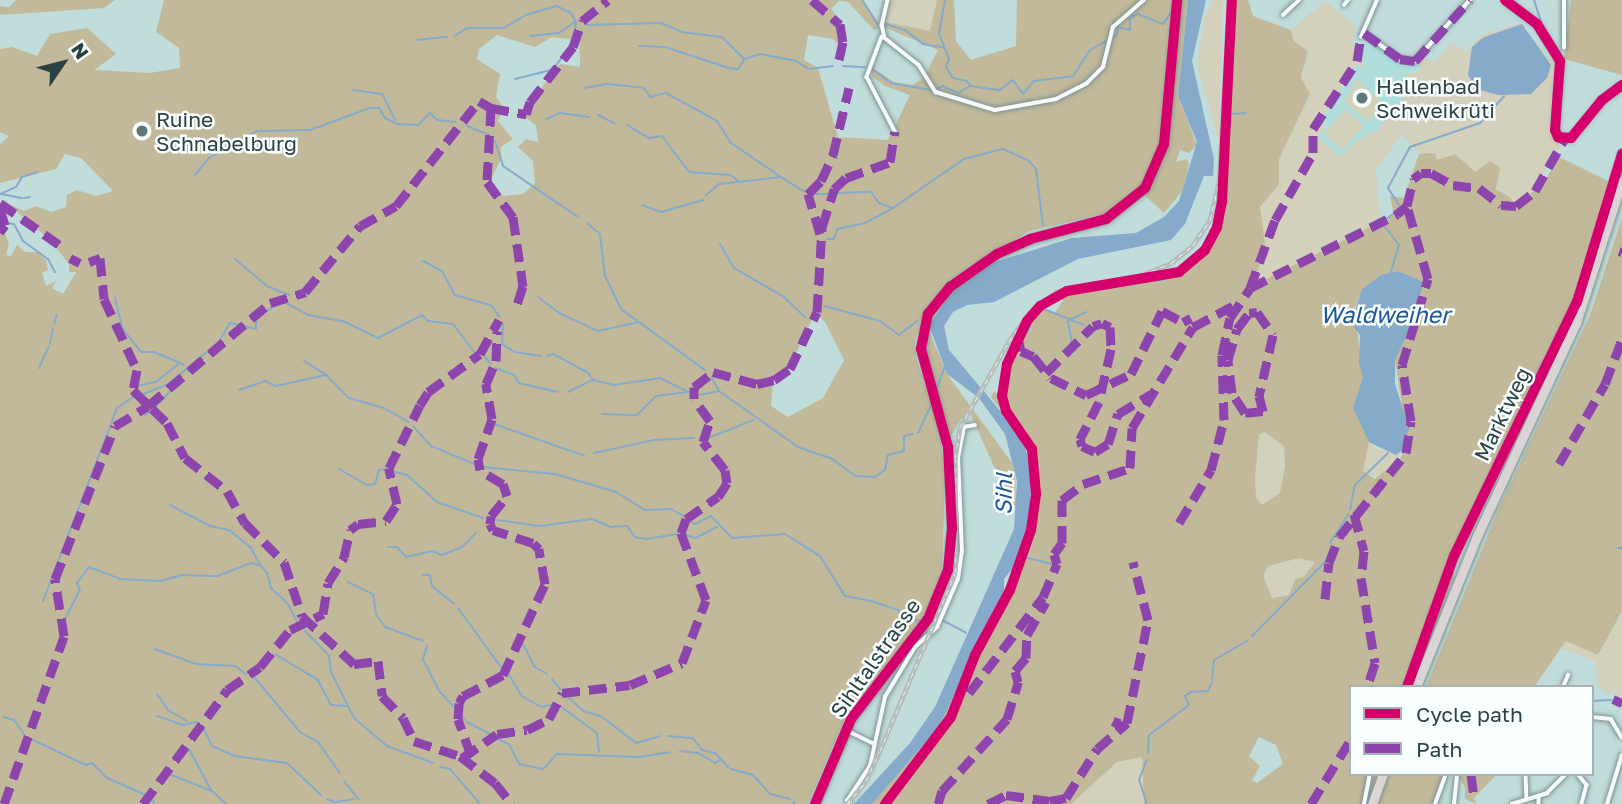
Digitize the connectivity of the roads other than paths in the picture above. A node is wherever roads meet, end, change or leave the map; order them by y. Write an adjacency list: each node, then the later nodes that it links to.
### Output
1 (888, 0): 12 (street)
2 (1144, 0): 13 (street)
3 (1177, 0): 28 (main road, Sihltalstrasse)
4 (1298, 0): 11 (street)
5 (1348, 0): 10 (street)
6 (1377, 0): 7 (street)
7 (1470, 0)
8 (1505, 0): 16 (main road)
9 (1564, 0): 15 (street)
10 (1344, 5)
11 (1283, 15)
12 (883, 35): 13 (street); 14 (street)
13 (890, 44): 14 (street)
14 (879, 46): 17 (street)
15 (1564, 48)
16 (1622, 86)
17 (895, 131)
18 (1622, 154): 23 (street, Marktweg)
19 (1622, 181): 24 (highway)
20 (1622, 205): 25 (highway)
21 (975, 425): 30 (street)
22 (1568, 675): 26 (street)
23 (1408, 685)
24 (1417, 685)
25 (1424, 685)
26 (1564, 685)
27 (1594, 717): 29 (street)
28 (846, 730): 30 (street); 42 (main road, Sihltalstrasse)
29 (1622, 737)
30 (873, 743): 43 (street)
31 (1622, 755): 52 (street)
32 (1370, 776): 44 (street)
33 (1382, 776): 45 (highway)
34 (1389, 776): 46 (highway)
35 (1446, 776): 47 (street)
36 (1457, 776): 48 (street)
37 (1526, 776): 41 (street)
38 (1563, 776): 40 (street)
39 (1580, 776): 51 (street)
40 (1539, 796): 41 (street); 50 (street)
41 (1527, 799): 49 (street)
42 (815, 804)
43 (850, 804)
44 (1364, 804)
45 (1372, 804)
46 (1378, 804)
47 (1434, 804)
48 (1454, 804)
49 (1512, 804)
50 (1539, 804)
51 (1583, 804)
52 (1607, 804)

